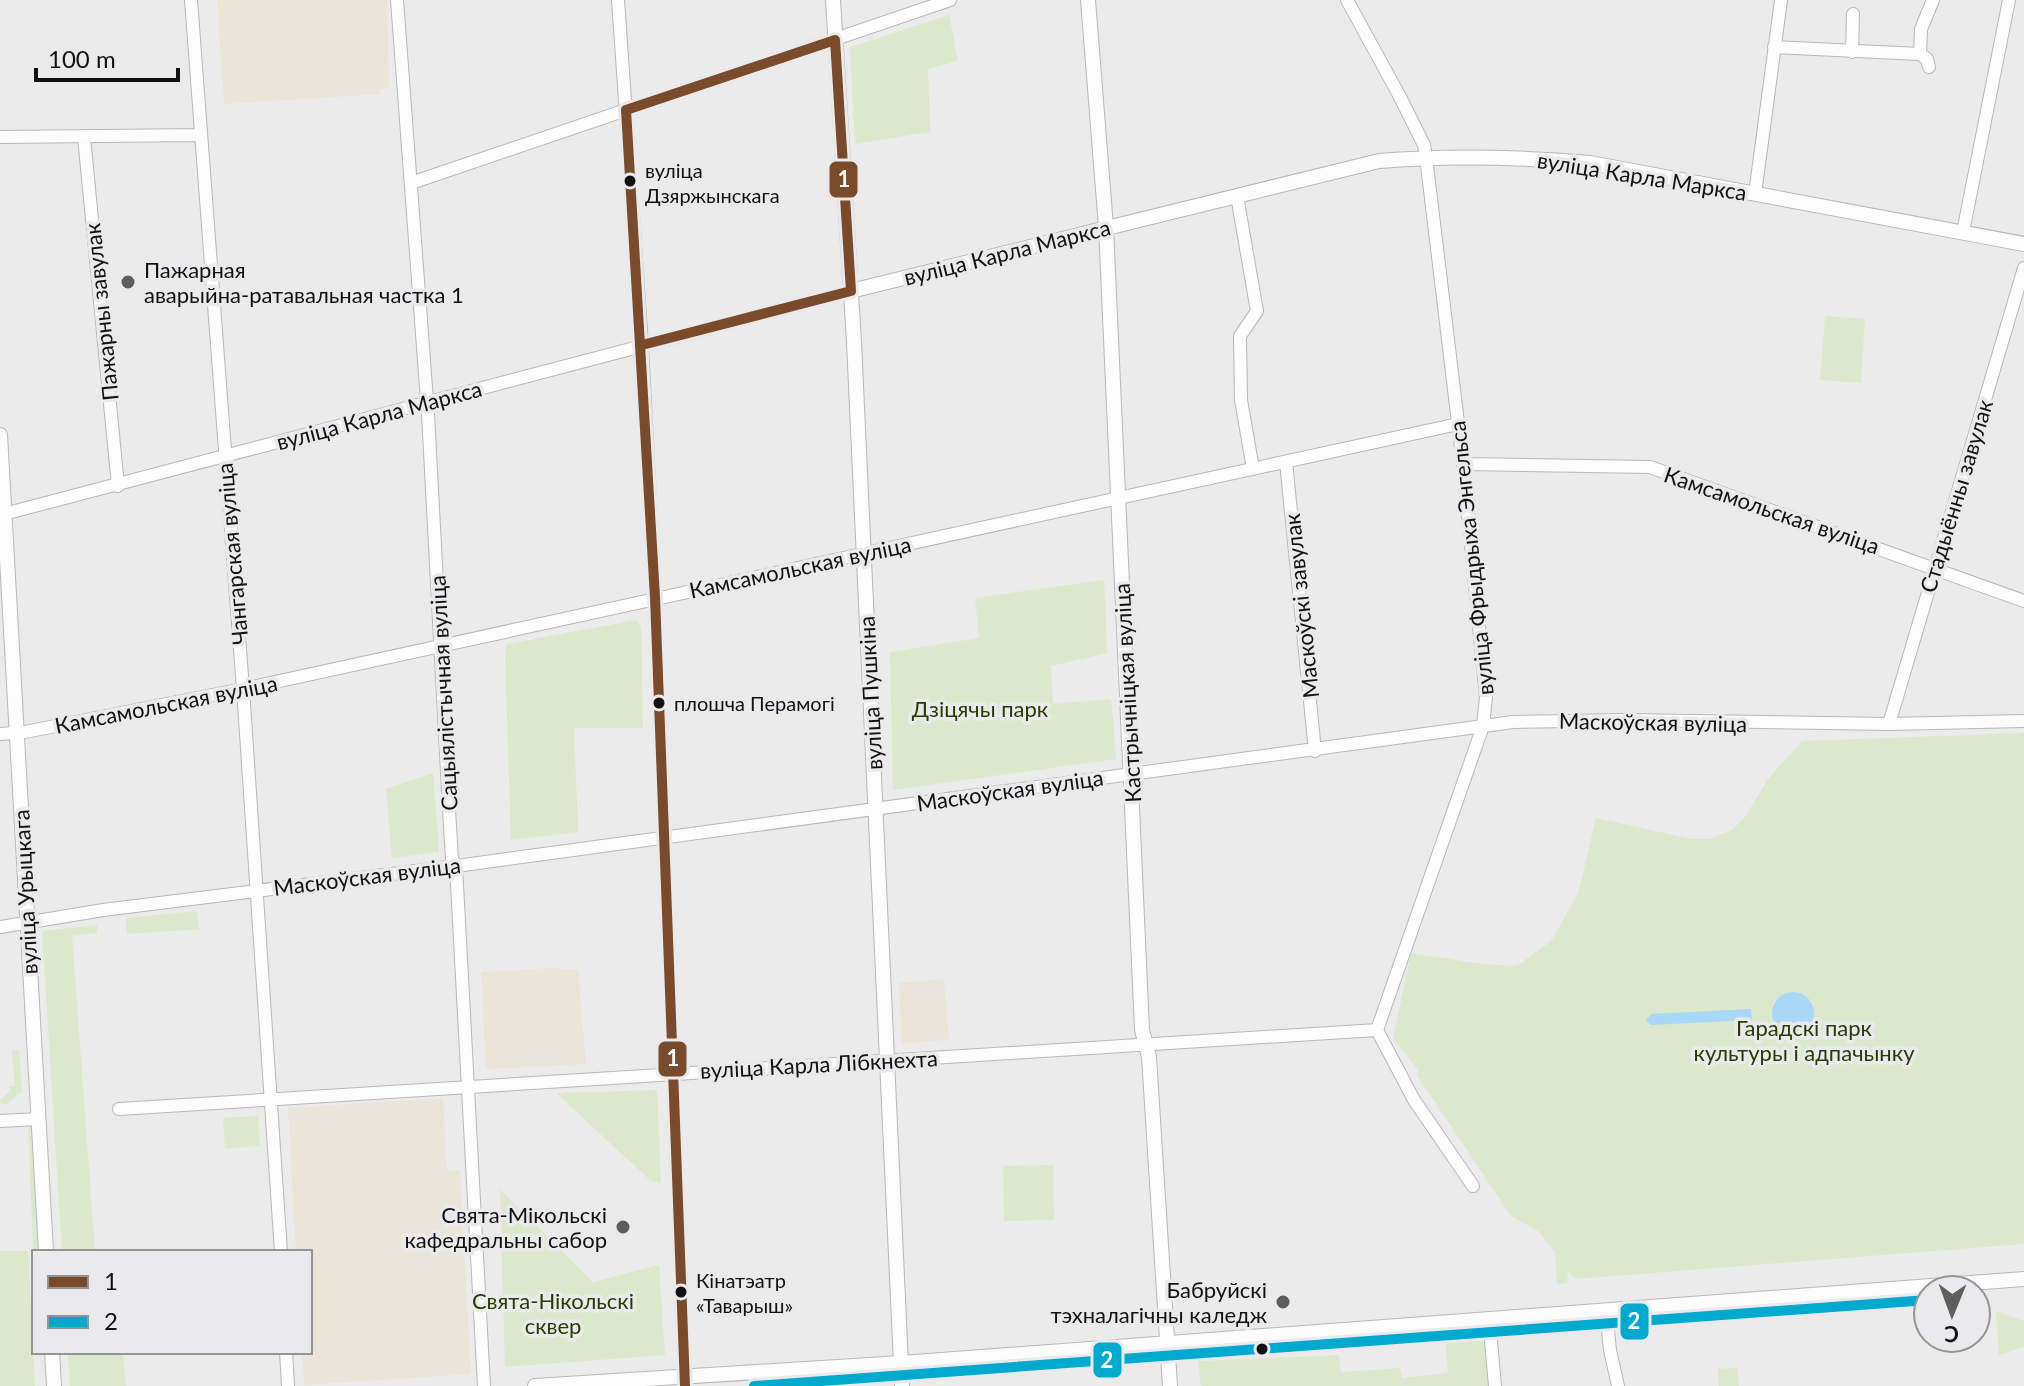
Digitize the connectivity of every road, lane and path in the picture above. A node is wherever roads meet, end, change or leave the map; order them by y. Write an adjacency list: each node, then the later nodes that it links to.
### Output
1 (191, 0): 18 (street, Чангарская вуліца)
2 (397, 0): 22 (street, Сацыялістычная вуліца)
3 (618, 0): 17 (street)
4 (833, 0): 12 (main road, вуліца Пушкіна)
5 (950, 0): 12 (street)
6 (1088, 0): 25 (main road, Кастрычніцкая вуліца)
7 (1347, 0): 21 (street, вуліца Фрыдрыха Энгельса)
8 (1781, 0): 13 (street)
9 (1933, 0): 15 (street)
10 (2009, 0): 26 (street)
11 (1853, 14): 14 (street)
12 (835, 40): 17 (street); 29 (main road, вуліца Пушкіна)
13 (1774, 47): 14 (street); 23 (street)
14 (1852, 52): 15 (street)
15 (1920, 54): 16 (street)
16 (1929, 67)
17 (626, 110): 22 (street); 30 (street)
18 (200, 135): 20 (street); 34 (street, Чангарская вуліца)
19 (0, 137): 20 (street)
20 (84, 137): 39 (street, Пажарны завулак)
21 (1426, 157): 23 (main road, вуліца Карла Маркса); 24 (main road, вуліца Карла Маркса); 32 (street, вуліца Фрыдрыха Энгельса)
22 (411, 183): 31 (street, Сацыялістычная вуліца)
23 (1755, 194): 26 (main road, вуліца Карла Маркса)
24 (1237, 196): 25 (main road, вуліца Карла Маркса); 38 (street)
25 (1106, 227): 29 (main road, вуліца Карла Маркса); 40 (main road, Кастрычніцкая вуліца)
26 (1963, 232): 27 (main road, вуліца Карла Маркса)
27 (2024, 244)
28 (2024, 268): 43 (street, Стадыённы завулак)
29 (851, 291): 30 (street, вуліца Карла Маркса); 42 (main road, вуліца Пушкіна)
30 (642, 345): 31 (street, вуліца Карла Маркса); 44 (street)
31 (427, 401): 34 (street, вуліца Карла Маркса); 46 (street, Сацыялістычная вуліца)
32 (1458, 424): 35 (street, Камсамольская вуліца); 36 (street, вуліца Фрыдрыха Энгельса)
33 (0, 435): 37 (main road, вуліца Урыцкага)
34 (224, 457): 39 (street, вуліца Карла Маркса); 47 (street, Чангарская вуліца)
35 (1286, 462): 38 (street, Камсамольская вуліца); 53 (street, Маскоўскі завулак)
36 (1463, 464): 43 (street, Камсамольская вуліца); 50 (street, вуліца Фрыдрыха Энгельса)
37 (1, 468): 41 (main road, вуліца Урыцкага)
38 (1253, 469): 40 (street, Камсамольская вуліца)
39 (118, 486): 41 (street, вуліца Карла Маркса)
40 (1118, 498): 42 (street, Камсамольская вуліца); 54 (main road, Кастрычніцкая вуліца)
41 (4, 514): 51 (main road, вуліца Урыцкага)
42 (864, 553): 44 (street, Камсамольская вуліца); 55 (main road, вуліца Пушкіна)
43 (1935, 567): 45 (street, Камсамольская вуліца); 49 (street, Стадыённы завулак)
44 (655, 597): 46 (street, Камсамольская вуліца); 56 (street)
45 (2024, 601)
46 (441, 645): 47 (street, Камсамольская вуліца); 57 (street, Сацыялістычная вуліца)
47 (243, 689): 51 (street, Камсамольская вуліца); 58 (street, Чангарская вуліца)
48 (2024, 721): 49 (street, Маскоўская вуліца)
49 (1889, 724): 50 (street, Маскоўская вуліца)
50 (1483, 726): 53 (street, Маскоўская вуліца); 61 (street, вуліца Фрыдрыха Энгельса)
51 (16, 733): 52 (street, Камсамольская вуліца); 59 (main road, вуліца Урыцкага)
52 (0, 734)
53 (1315, 751): 54 (street, Маскоўская вуліца)
54 (1132, 774): 55 (street, Маскоўская вуліца); 62 (main road, Кастрычніцкая вуліца)
55 (876, 808): 56 (street, Маскоўская вуліца); 63 (main road, вуліца Пушкіна)
56 (665, 836): 57 (street, Маскоўская вуліца); 64 (street)
57 (456, 866): 58 (street, Маскоўская вуліца); 65 (street, Сацыялістычная вуліца)
58 (256, 890): 59 (street, Маскоўская вуліца); 66 (street, Чангарская вуліца)
59 (27, 922): 60 (street, Маскоўская вуліца); 68 (main road, вуліца Урыцкага)
60 (0, 927)
61 (1377, 1030): 62 (street, вуліца Карла Лібкнехта); 70 (street)
62 (1145, 1044): 63 (street, вуліца Карла Лібкнехта); 76 (main road, Кастрычніцкая вуліца)
63 (888, 1059): 64 (street, вуліца Карла Лібкнехта); 79 (main road, вуліца Пушкіна)
64 (673, 1072): 65 (street, вуліца Карла Лібкнехта); 80 (street)
65 (468, 1086): 66 (street, вуліца Карла Лібкнехта); 83 (street, Сацыялістычная вуліца)
66 (272, 1098): 67 (street, вуліца Карла Лібкнехта); 72 (street, Чангарская вуліца)
67 (119, 1109)
68 (38, 1119): 69 (street); 71 (main road, вуліца Урыцкага)
69 (0, 1121)
70 (1473, 1186)
71 (46, 1250)
72 (281, 1250)
73 (2024, 1279): 74 (main road)
74 (1606, 1311): 75 (main road); 88 (street)
75 (1489, 1319): 76 (main road); 87 (street)
76 (1168, 1343): 79 (main road); 86 (main road, Кастрычніцкая вуліца)
77 (52, 1354): 81 (main road)
78 (286, 1354): 82 (street)
79 (901, 1363): 80 (main road); 85 (main road, вуліца Пушкіна)
80 (685, 1382): 84 (main road)
81 (54, 1386)
82 (288, 1386)
83 (484, 1386)
84 (535, 1386)
85 (902, 1386)
86 (1170, 1386)
87 (1495, 1386)
88 (1618, 1386)

